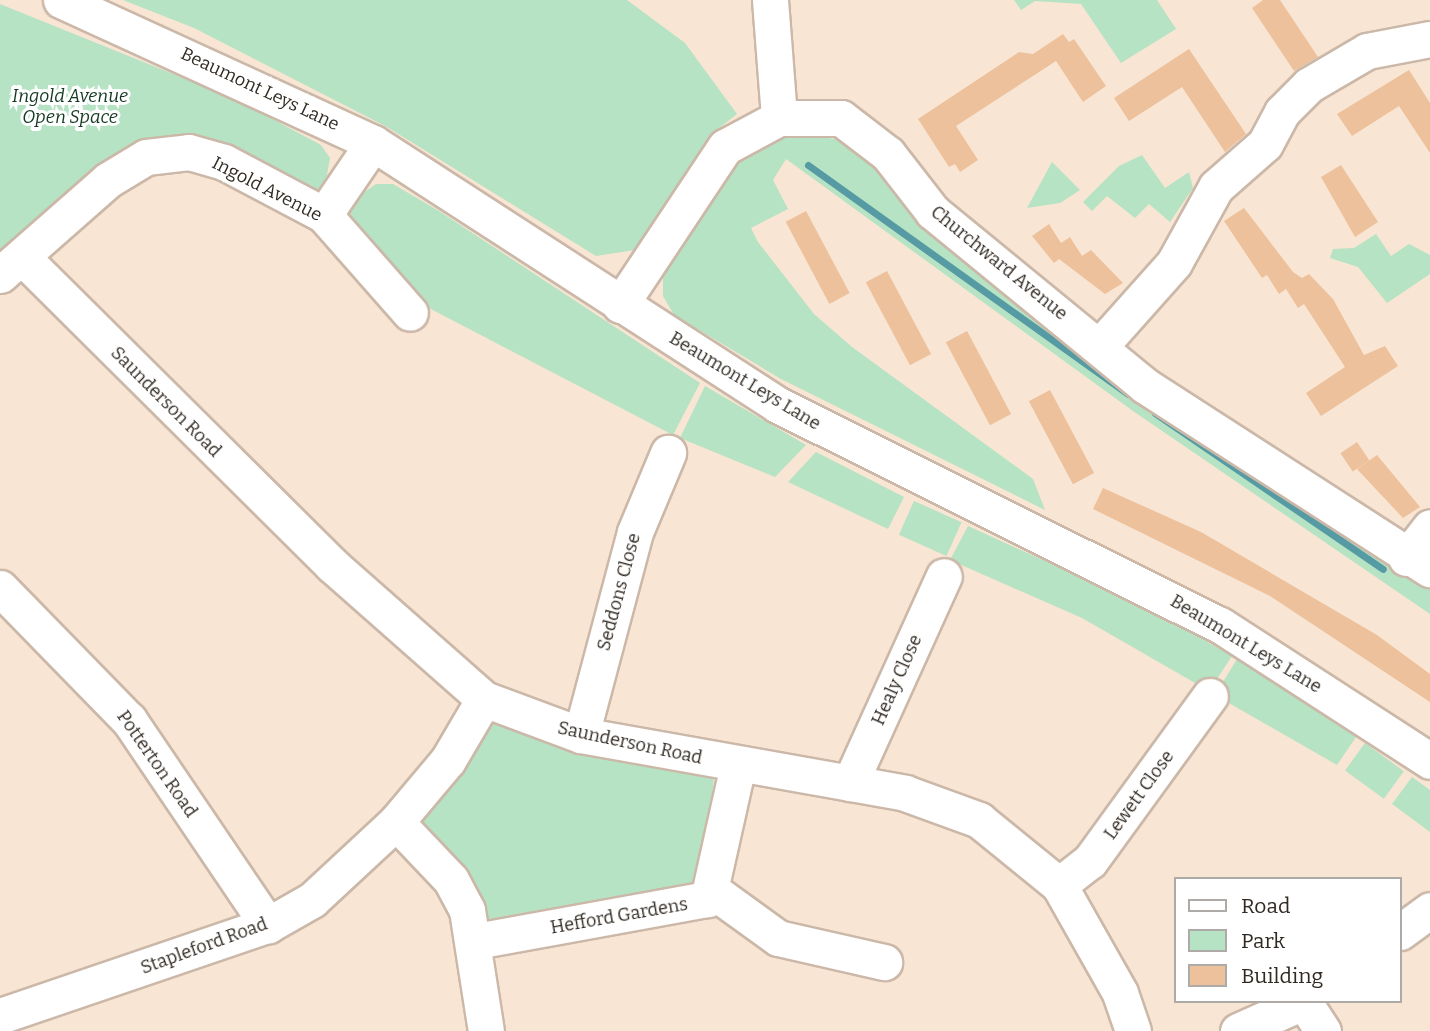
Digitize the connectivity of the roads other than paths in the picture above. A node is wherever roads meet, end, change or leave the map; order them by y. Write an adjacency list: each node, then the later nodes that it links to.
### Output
1 (61, 0): 5 (street, Beaumont Leys Lane)
2 (770, 0): 4 (street)
3 (1430, 39): 10 (street)
4 (779, 118): 8 (street, Churchward Avenue); 10 (street, Churchward Avenue)
5 (373, 143): 6 (street); 8 (street, Beaumont Leys Lane)
6 (324, 215): 7 (street, Ingold Avenue); 9 (street, Ingold Avenue)
7 (11, 266): 17 (street, Saunderson Road)
8 (620, 305): 19 (street, Beaumont Leys Lane)
9 (410, 313)
10 (1101, 345): 13 (street, Churchward Avenue)
11 (668, 453): 18 (street, Seddons Close)
12 (1430, 527): 13 (street)
13 (1418, 564)
14 (944, 576): 21 (street, Healy Close)
15 (0, 588): 26 (street, Potterton Road)
16 (1210, 696): 23 (street, Lewett Close)
17 (484, 699): 18 (street, Saunderson Road); 22 (street, Stapleford Road)
18 (582, 736): 20 (street, Saunderson Road)
19 (1430, 761)
20 (738, 765): 21 (street, Saunderson Road); 24 (street)
21 (850, 783): 23 (street, Saunderson Road)
22 (396, 822): 26 (street, Stapleford Road); 28 (street)
23 (1059, 885): 34 (street, Saunderson Road)
24 (713, 891): 28 (street, Hefford Gardens); 29 (street)
25 (1430, 909): 27 (street)
26 (268, 925): 32 (street, Stapleford Road)
27 (1402, 930)
28 (476, 941): 33 (street)
29 (884, 962)
30 (1300, 1003): 35 (street)
31 (1305, 1003): 36 (street)
32 (0, 1016)
33 (486, 1031)
34 (1133, 1031)
35 (1238, 1031)
36 (1323, 1031)

